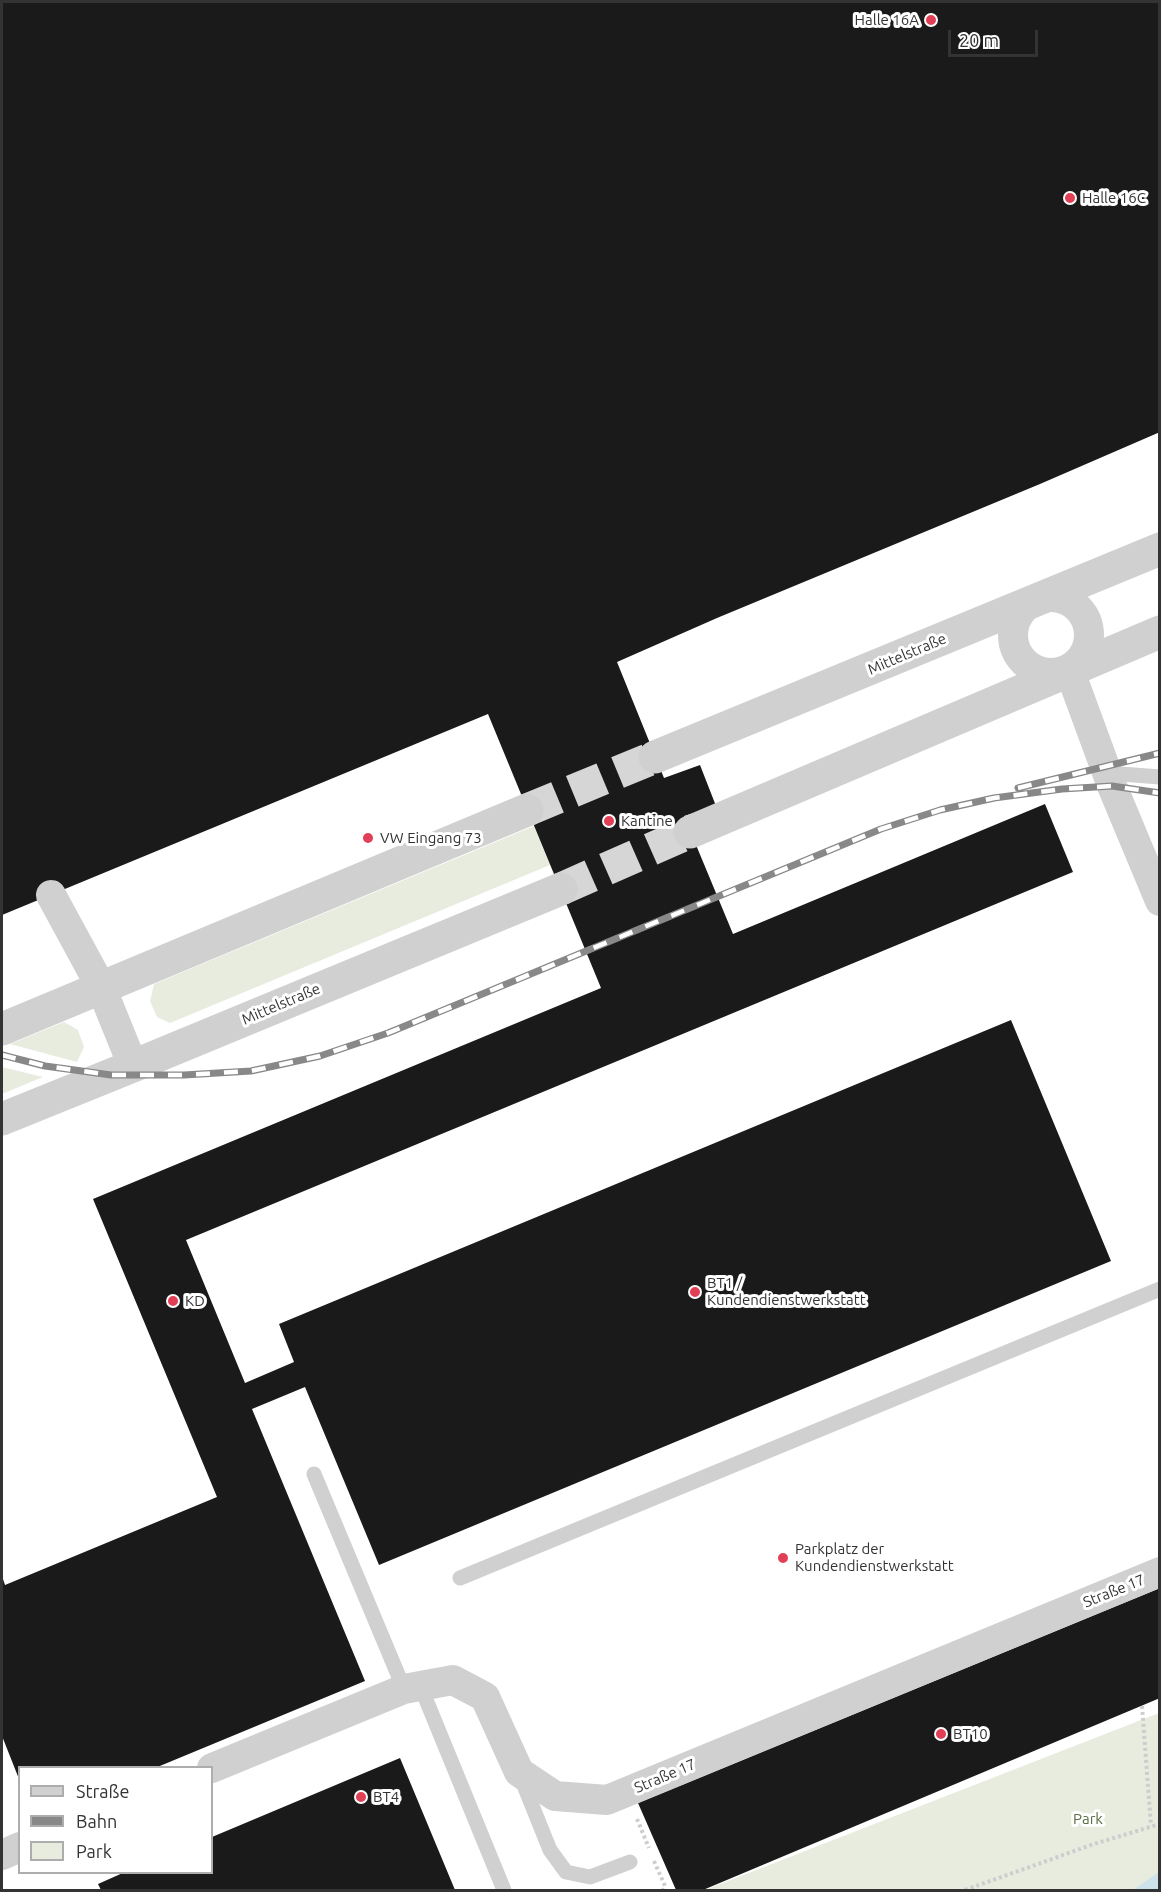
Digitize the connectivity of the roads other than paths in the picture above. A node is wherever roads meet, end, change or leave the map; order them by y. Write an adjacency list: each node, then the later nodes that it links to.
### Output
1 (1160, 549): 2 (street, Mittelstraße)
2 (1033, 602): 4 (street); 4 (street); 5 (street, Mittelstraße)
3 (1160, 632): 4 (street)
4 (1069, 669): 6 (street); 9 (street)
5 (655, 757)
6 (1108, 773): 7 (lane); 12 (street)
7 (1160, 777)
8 (527, 810): 13 (street)
9 (690, 832)
10 (561, 889): 15 (street, Mittelstraße)
11 (51, 895): 13 (street)
12 (1160, 901)
13 (101, 987): 14 (street); 15 (street)
14 (2, 1029)
15 (133, 1066): 16 (street, Mittelstraße)
16 (2, 1119)
17 (1160, 1289): 20 (lane)
18 (314, 1474): 21 (lane)
19 (1160, 1572): 23 (street, Straße 17)
20 (460, 1578)
21 (412, 1687): 22 (street); 23 (street); 27 (lane)
22 (213, 1768)
23 (519, 1772): 26 (lane)
24 (18, 1848): 25 (street)
25 (2, 1855)
26 (630, 1862)
27 (504, 1890)

